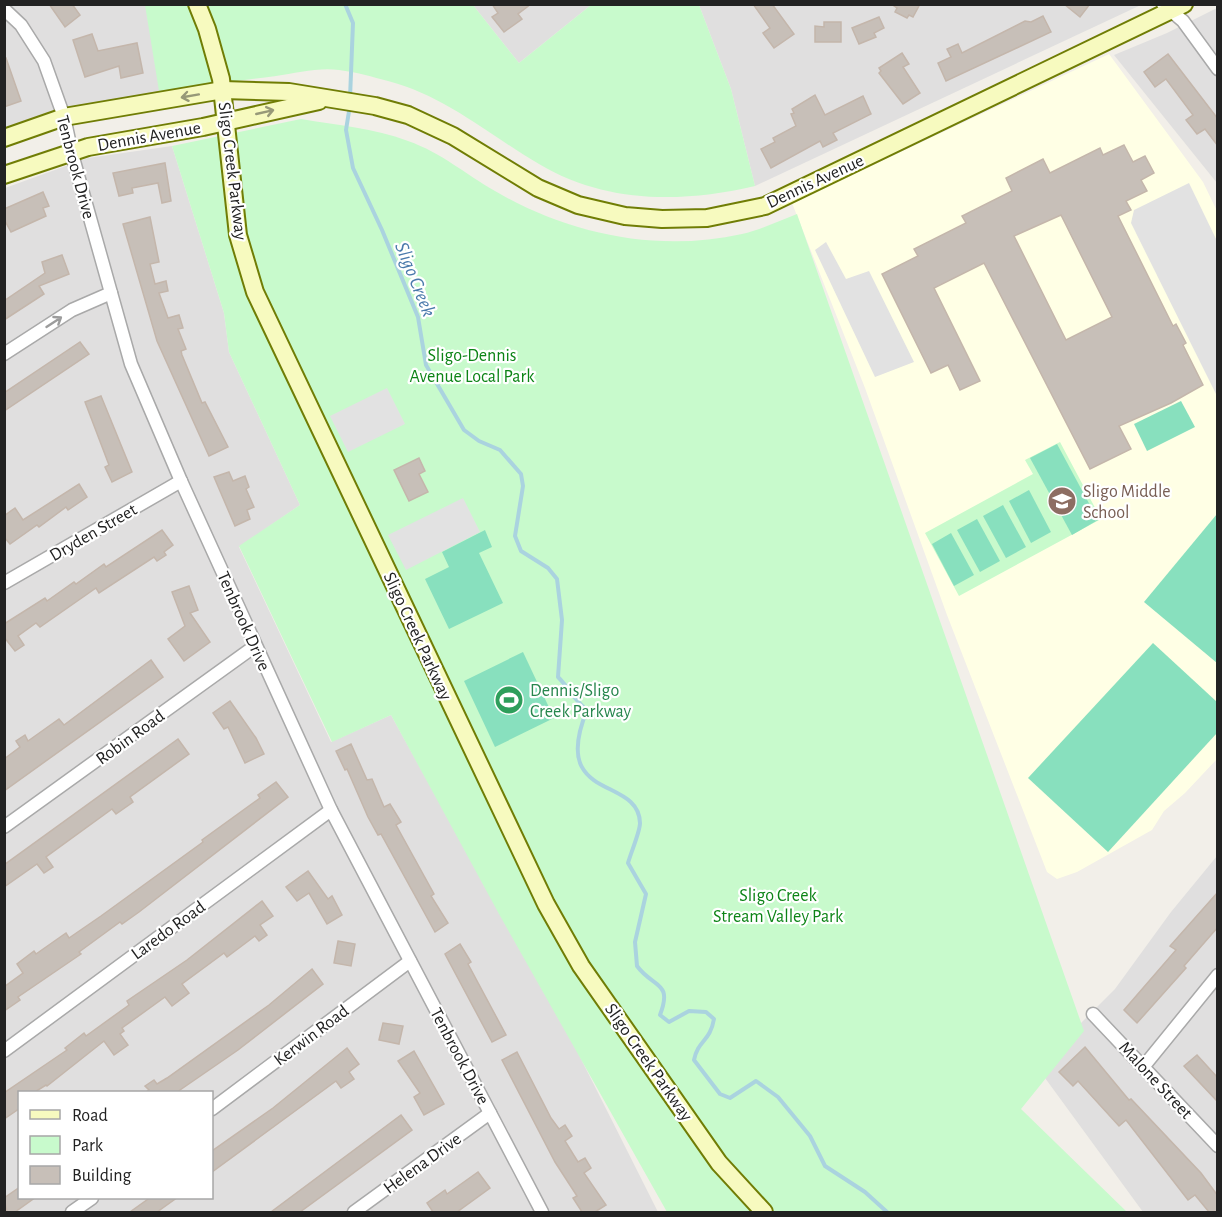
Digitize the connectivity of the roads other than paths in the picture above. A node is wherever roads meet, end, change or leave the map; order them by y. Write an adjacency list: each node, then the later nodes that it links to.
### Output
1 (197, 4): 5 (street, Sligo Creek Parkway)
2 (1173, 7): 4 (street); 6 (street, Dennis Avenue)
3 (4, 9): 7 (street, Tenbrook Drive)
4 (1218, 69)
5 (223, 90): 6 (street, Dennis Avenue); 7 (street, Dennis Avenue, one-way to 7); 8 (street, Sligo Creek Parkway)
6 (331, 98): 8 (street, Dennis Avenue, one-way to 6)
7 (64, 117): 9 (street, Dennis Avenue); 10 (street, Tenbrook Drive)
8 (226, 122): 10 (street, Dennis Avenue); 31 (street, Sligo Creek Parkway)
9 (4, 138)
10 (72, 154): 11 (street, Dennis Avenue); 12 (street, Tenbrook Drive)
11 (4, 175)
12 (111, 293): 13 (street, one-way to 12); 14 (street, Tenbrook Drive)
13 (4, 354)
14 (181, 482): 15 (street, Dryden Street); 16 (street, Tenbrook Drive)
15 (4, 583)
16 (255, 646): 17 (street, Tenbrook Drive); 18 (street, Robin Road)
17 (331, 810): 19 (street, Tenbrook Drive); 22 (street, Laredo Road)
18 (4, 827)
19 (410, 962): 24 (street, Kerwin Road); 25 (street, Tenbrook Drive)
20 (1218, 975): 23 (street)
21 (1093, 1014): 23 (street, Malone Street)
22 (4, 1051)
23 (1144, 1066): 26 (street, Malone Street)
24 (213, 1108)
25 (490, 1113): 29 (street, Helena Drive); 30 (street, Tenbrook Drive)
26 (1218, 1146)
27 (89, 1199): 28 (street)
28 (72, 1212)
29 (354, 1212)
30 (542, 1212)
31 (764, 1212)

